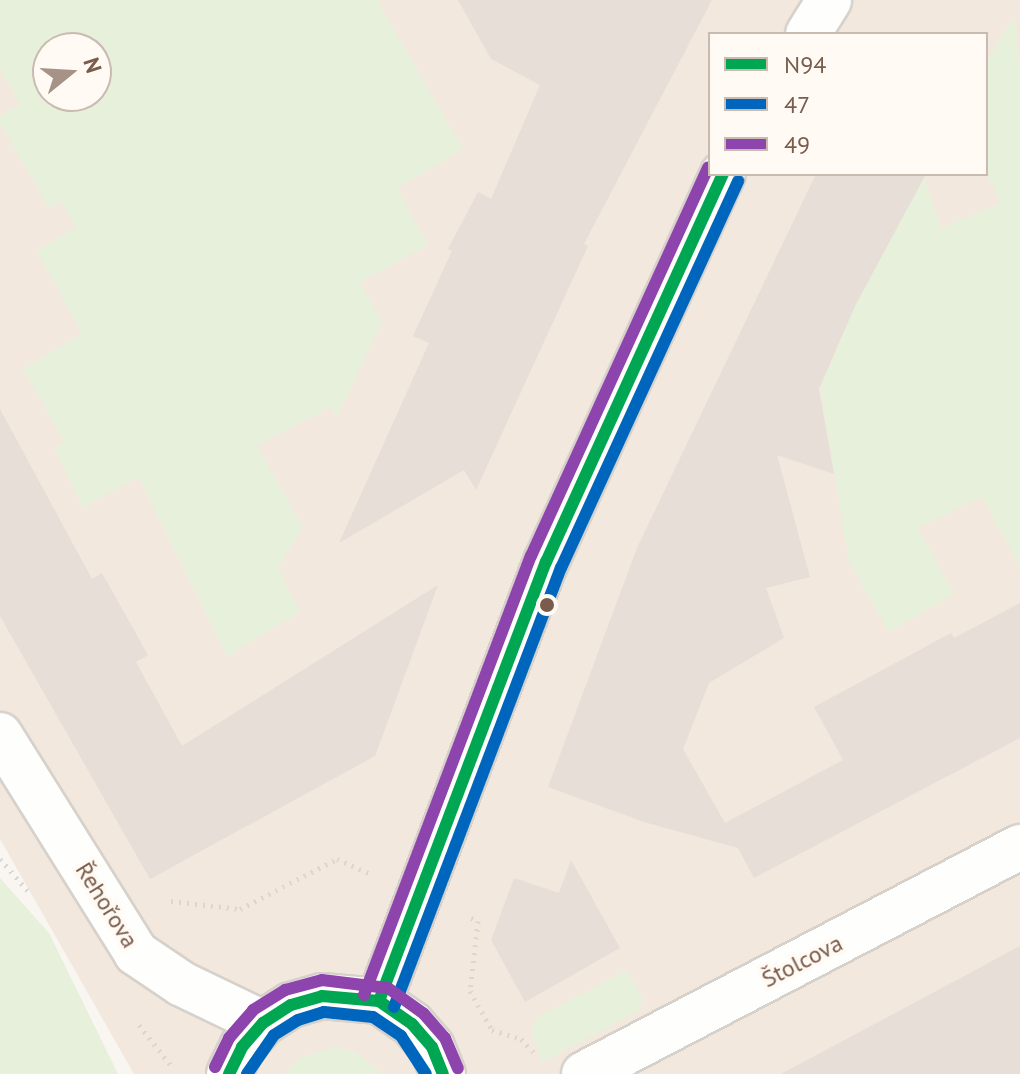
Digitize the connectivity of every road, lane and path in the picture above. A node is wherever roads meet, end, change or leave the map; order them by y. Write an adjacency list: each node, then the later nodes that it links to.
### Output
1 (829, 0): 2 (street)
2 (809, 32)
3 (722, 176): 9 (street)
4 (0, 735): 10 (street, Řehořova)
5 (1020, 847): 14 (street, Štolcova)
6 (370, 874): 7 (path)
7 (161, 900)
8 (457, 912): 11 (path)
9 (379, 1001): 10 (street); 13 (street)
10 (263, 1023): 12 (street)
11 (533, 1052)
12 (229, 1074)
13 (443, 1074)
14 (584, 1074)

